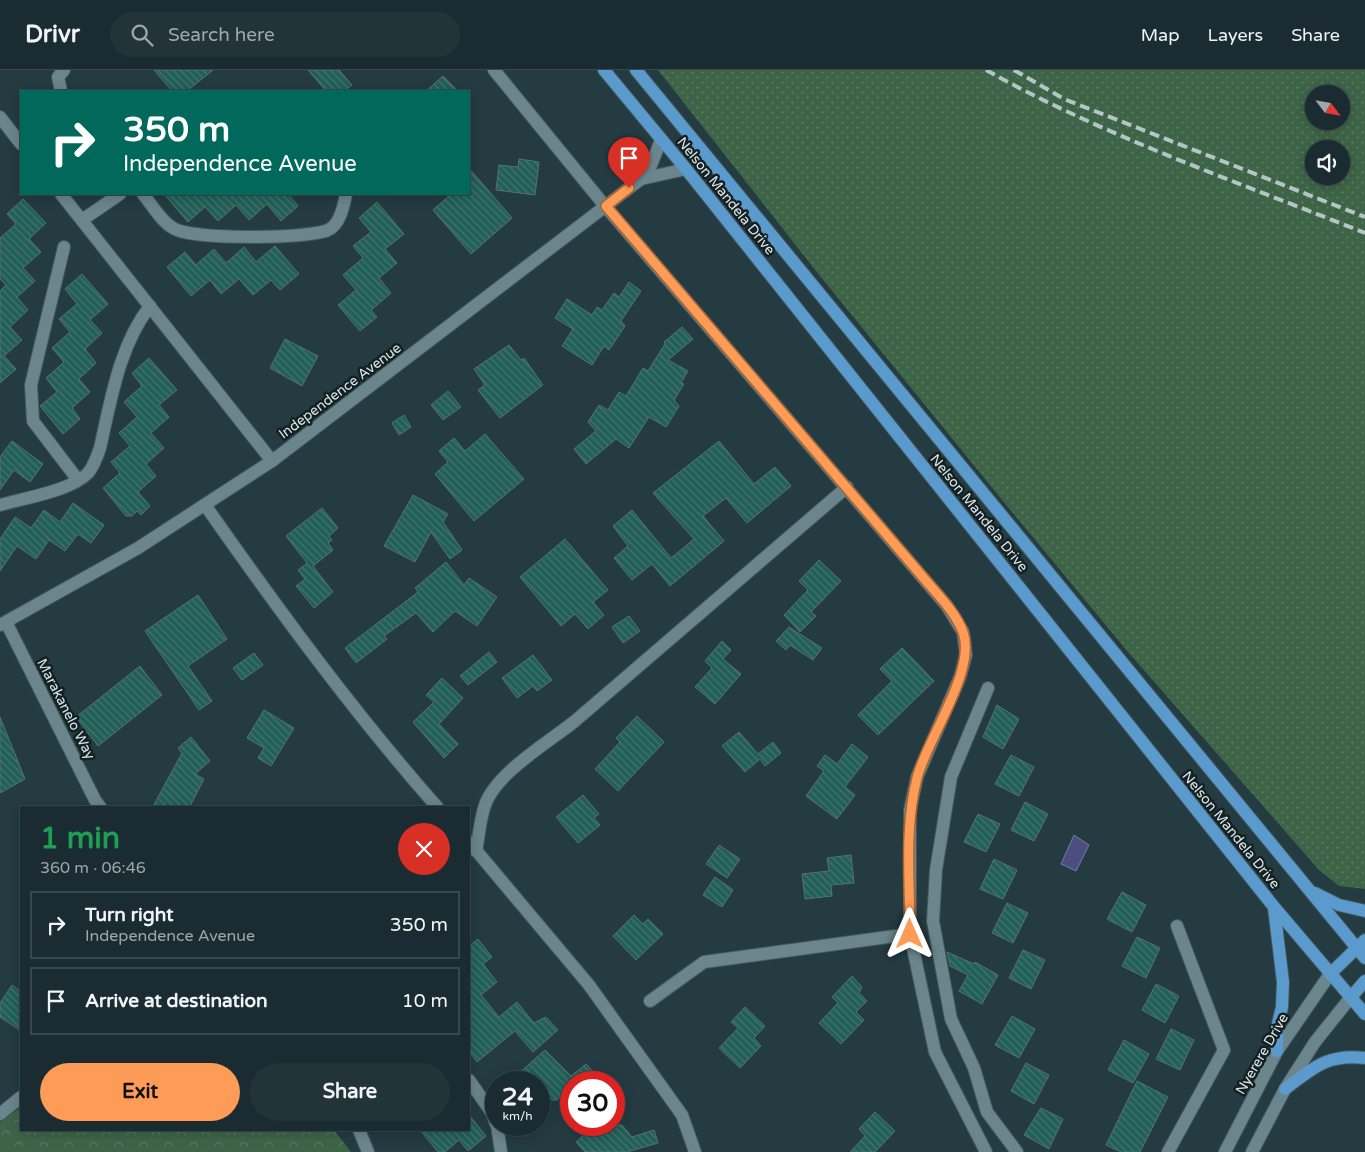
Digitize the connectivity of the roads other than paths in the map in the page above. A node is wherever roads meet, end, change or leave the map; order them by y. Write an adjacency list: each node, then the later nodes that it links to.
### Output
1 (64, 70): 5 (street)
2 (494, 70): 15 (street)
3 (604, 70): 7 (main road, Nelson Mandela Drive)
4 (636, 70): 29 (main road, Nelson Mandela Drive)
5 (61, 90)
6 (0, 117): 8 (street)
7 (661, 140): 9 (main road, Nelson Mandela Drive); 10 (street)
8 (20, 143)
9 (686, 169): 10 (street, Independence Avenue); 30 (main road, Nelson Mandela Drive)
10 (641, 179): 15 (street, Independence Avenue)
11 (62, 195): 16 (street)
12 (119, 195): 16 (street)
13 (144, 195): 14 (street)
14 (346, 195)
15 (606, 206): 19 (street, Independence Avenue); 21 (street)
16 (82, 220): 18 (street)
17 (64, 247): 20 (street)
18 (150, 306): 19 (street); 20 (street)
19 (272, 461): 23 (street, Independence Avenue)
20 (78, 480): 22 (street)
21 (847, 487): 28 (street); 33 (street)
22 (0, 505)
23 (205, 505): 24 (street, Independence Avenue); 27 (street)
24 (3, 623): 26 (street, Marakanelo Way)
25 (988, 688): 54 (street)
26 (100, 806)
27 (436, 806)
28 (472, 846): 52 (street)
29 (1308, 889): 31 (main road); 34 (main road, Nelson Mandela Drive)
30 (1274, 907): 36 (main road, Nelson Mandela Drive); 41 (main road)
31 (1365, 911)
32 (1177, 926): 55 (street)
33 (910, 934): 39 (street); 53 (street)
34 (1361, 944): 35 (main road, Nelson Mandela Drive); 36 (main road)
35 (1365, 958)
36 (1330, 974): 38 (main road, Nelson Mandela Drive); 41 (street, Nyerere Drive)
37 (1365, 981): 38 (main road)
38 (1351, 997): 40 (main road, Nelson Mandela Drive); 44 (street)
39 (650, 1001)
40 (1365, 1014)
41 (1277, 1051): 56 (street, Nyerere Drive)
42 (1365, 1058): 44 (main road)
43 (470, 1081): 46 (street)
44 (1285, 1089): 57 (street)
45 (20, 1098): 47 (street)
46 (485, 1102)
47 (0, 1113)
48 (359, 1131): 50 (street)
49 (498, 1136): 51 (street)
50 (368, 1152)
51 (501, 1152)
52 (696, 1152)
53 (986, 1152)
54 (1017, 1152)
55 (1168, 1152)
56 (1225, 1152)
57 (1252, 1152)

